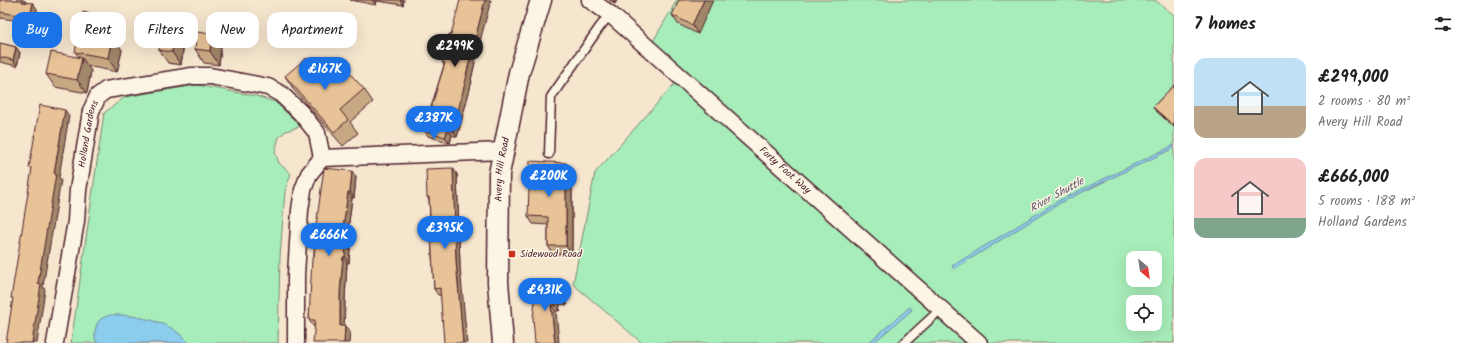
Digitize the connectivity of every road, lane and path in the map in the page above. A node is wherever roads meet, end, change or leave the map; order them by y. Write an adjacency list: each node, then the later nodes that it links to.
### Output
1 (541, 0): 4 (street, Avery Hill Road)
2 (590, 0): 3 (street, Forty Foot Way)
3 (610, 14): 5 (lane); 7 (street, Forty Foot Way)
4 (503, 151): 6 (street); 10 (street, Avery Hill Road)
5 (549, 154)
6 (322, 158): 8 (street, Holland Gardens); 9 (street)
7 (941, 309): 11 (lane); 12 (street, Forty Foot Way)
8 (55, 343)
9 (296, 343)
10 (503, 343)
11 (904, 343)
12 (979, 343)

